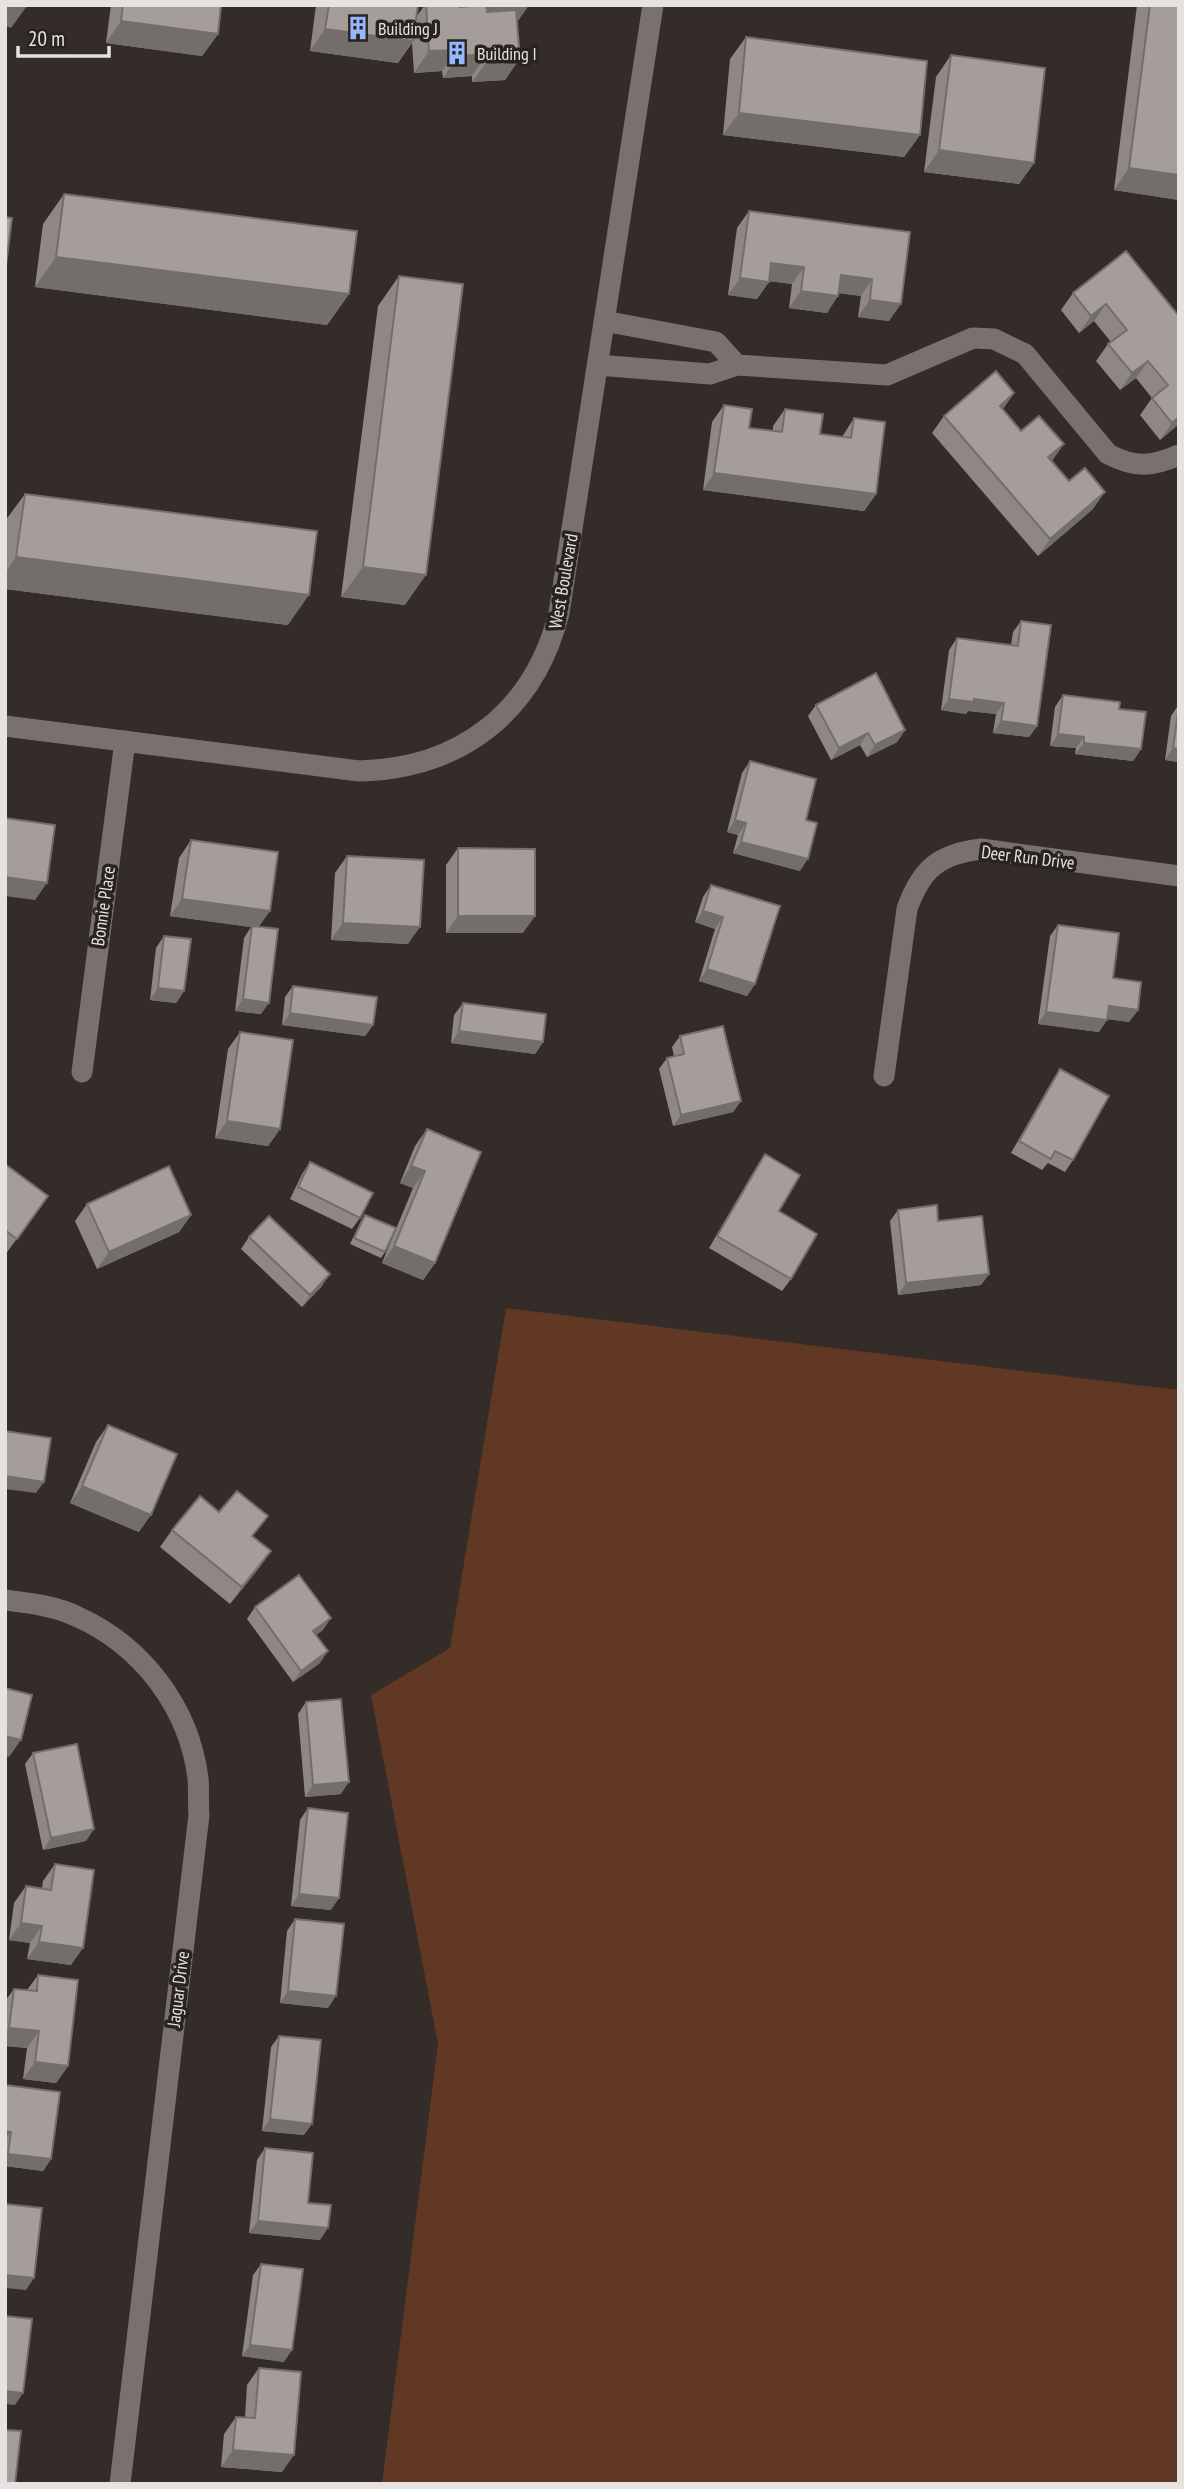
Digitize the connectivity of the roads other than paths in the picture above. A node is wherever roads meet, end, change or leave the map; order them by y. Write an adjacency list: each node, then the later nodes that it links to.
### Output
1 (653, 5): 2 (street, West Boulevard)
2 (604, 320): 3 (street, West Boulevard); 4 (street)
3 (597, 365): 4 (street); 7 (street, West Boulevard)
4 (737, 365): 5 (street)
5 (1179, 456)
6 (5, 726): 7 (street, West Boulevard)
7 (125, 741): 9 (street, Bonnie Place)
8 (1179, 876): 10 (street, Deer Run Drive)
9 (82, 1072)
10 (884, 1076)
11 (5, 1600): 12 (street, Jaguar Drive)
12 (120, 2484)

